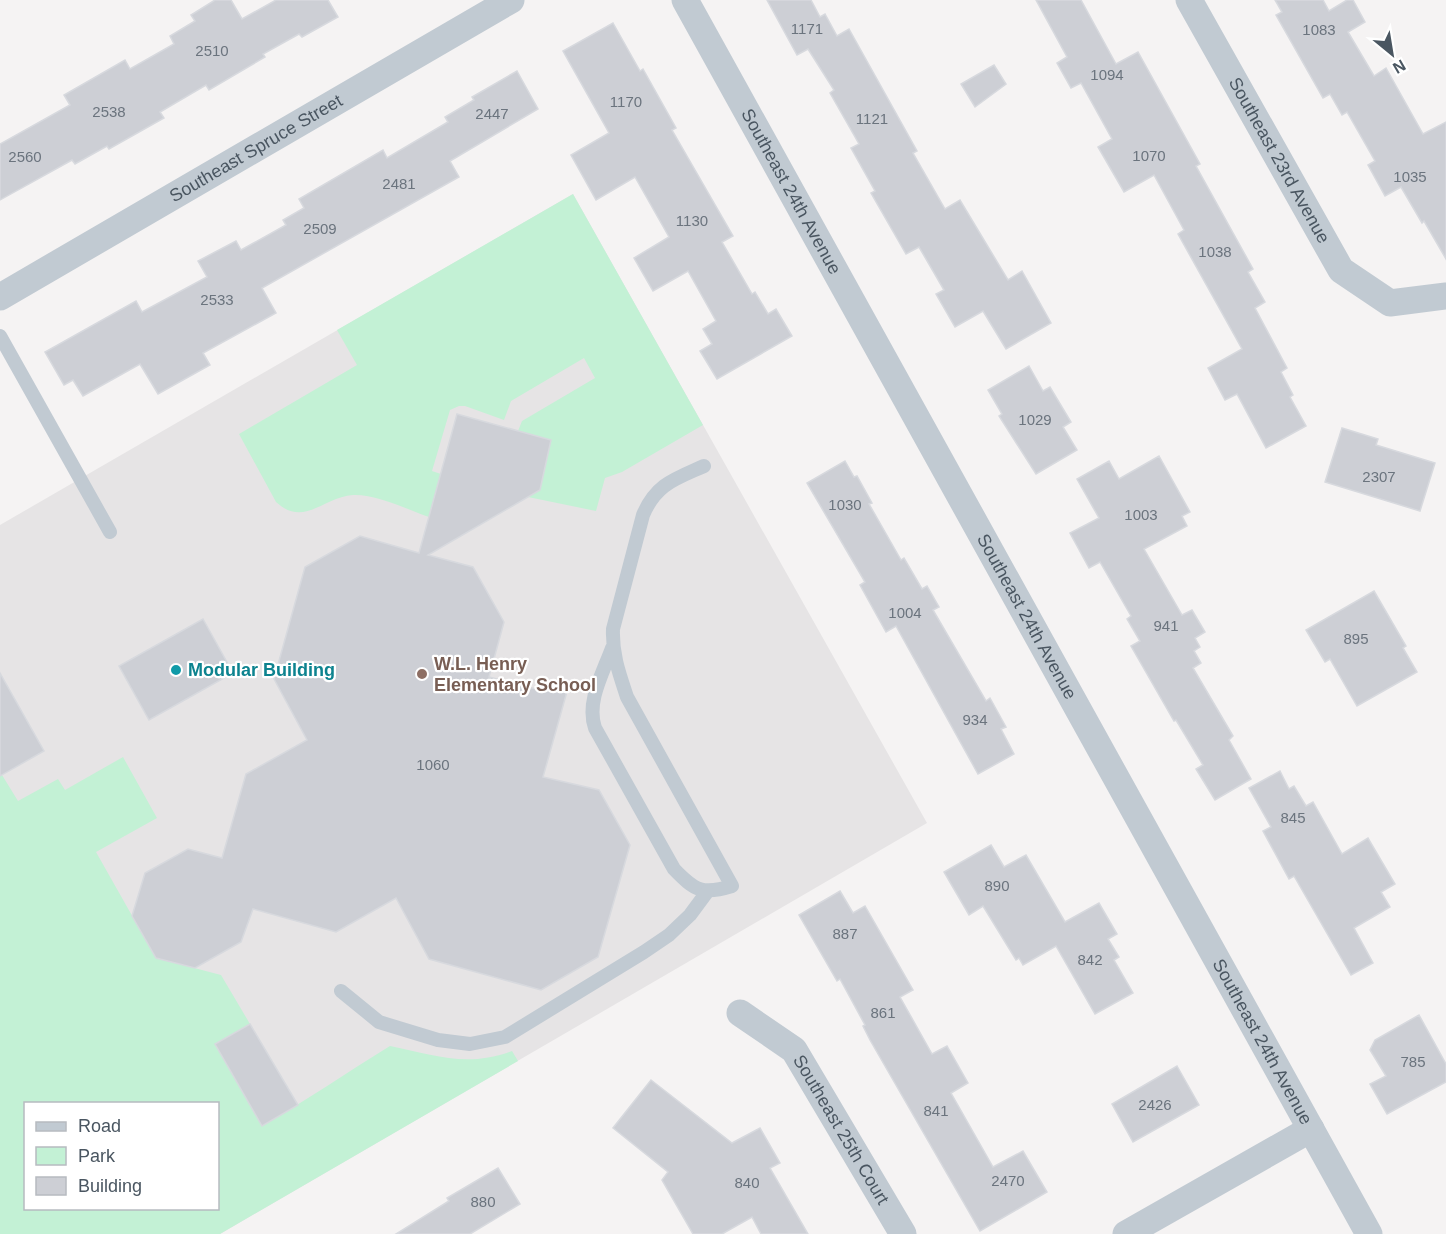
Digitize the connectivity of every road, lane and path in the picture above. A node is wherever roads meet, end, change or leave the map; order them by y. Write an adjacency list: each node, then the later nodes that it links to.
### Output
1 (511, 0): 5 (street, Southeast Spruce Street)
2 (685, 0): 13 (street, Southeast 24th Avenue)
3 (1189, 0): 4 (street, Southeast 23rd Avenue)
4 (1446, 296)
5 (0, 297)
6 (0, 336): 8 (lane)
7 (704, 465): 9 (lane)
8 (110, 532)
9 (612, 648): 10 (lane); 10 (lane)
10 (708, 892): 11 (lane)
11 (341, 991)
12 (740, 1013): 14 (street, Southeast 25th Court)
13 (1311, 1129): 15 (street); 16 (street, Southeast 24th Avenue)
14 (903, 1234)
15 (1126, 1234)
16 (1369, 1234)

